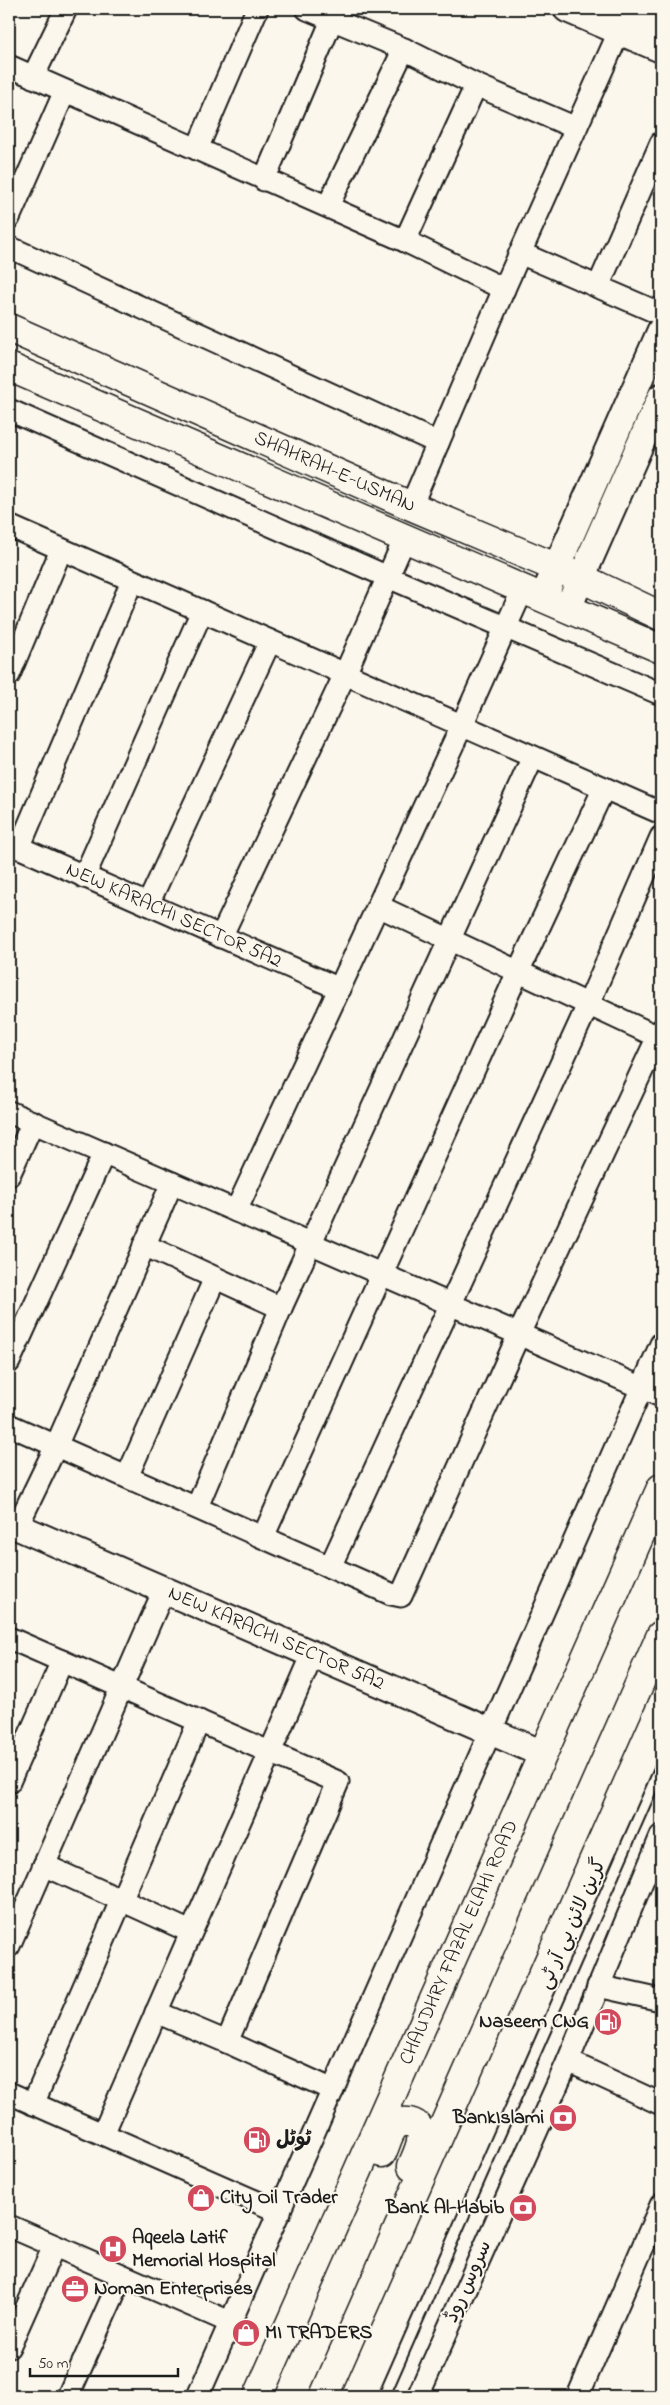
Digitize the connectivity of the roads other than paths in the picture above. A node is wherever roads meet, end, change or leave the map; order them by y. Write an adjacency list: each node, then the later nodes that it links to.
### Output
1 (66, 9): 11 (street)
2 (258, 9): 16 (street)
3 (307, 9): 5 (street)
4 (567, 9): 6 (street)
5 (332, 20): 8 (street); 17 (street)
6 (618, 20): 7 (street); 9 (street); 14 (street)
7 (661, 26)
8 (404, 49): 12 (street); 18 (street)
9 (661, 49)
10 (9, 66): 11 (street)
11 (34, 77): 13 (street)
12 (476, 85): 14 (street); 20 (street)
13 (65, 91): 16 (street); 19 (street)
14 (576, 128): 22 (street)
15 (661, 143): 23 (street)
16 (197, 149): 17 (street)
17 (264, 180): 18 (street)
18 (328, 206): 20 (street)
19 (9, 218)
20 (405, 241): 24 (street)
21 (9, 247): 31 (street)
22 (520, 253): 23 (street); 24 (street)
23 (598, 288): 25 (street)
24 (504, 289): 31 (street)
25 (661, 314)
26 (9, 328): 32 (main road, SHAHRAH-E-USMAN)
27 (661, 330): 36 (street)
28 (9, 367): 34 (main road, SHAHRAH-E-USMAN)
29 (661, 397): 36 (street)
30 (9, 410): 37 (street)
31 (438, 443): 32 (street)
32 (411, 506): 36 (main road, SHAHRAH-E-USMAN)
33 (9, 526): 35 (street)
34 (405, 538): 37 (street); 39 (main road, SHAHRAH-E-USMAN)
35 (62, 550): 38 (street); 46 (street)
36 (569, 573): 39 (street); 41 (main road, SHAHRAH-E-USMAN)
37 (388, 577): 42 (street); 45 (street)
38 (132, 581): 40 (street); 53 (street)
39 (544, 599): 42 (street); 44 (main road, SHAHRAH-E-USMAN)
40 (202, 611): 43 (street); 54 (street)
41 (661, 616)
42 (506, 628): 47 (street); 48 (street)
43 (270, 641): 45 (street); 55 (street)
44 (661, 649)
45 (344, 674): 48 (street); 57 (street)
46 (9, 675)
47 (661, 694)
48 (462, 725): 49 (street); 56 (street)
49 (533, 757): 50 (street); 58 (street)
50 (604, 788): 51 (street); 59 (street)
51 (661, 813)
52 (661, 837): 61 (street)
53 (14, 846): 54 (street, NEW KARACHI SECTOR 5A2)
54 (84, 877): 55 (street, NEW KARACHI SECTOR 5A2)
55 (148, 904): 57 (street, NEW KARACHI SECTOR 5A2)
56 (378, 906): 58 (street); 60 (street)
57 (221, 937): 60 (street, NEW KARACHI SECTOR 5A2)
58 (448, 940): 59 (street); 69 (street)
59 (518, 972): 61 (street); 71 (street)
60 (340, 989): 68 (street)
61 (588, 1004): 62 (street); 73 (street)
62 (660, 1033): 75 (street)
63 (9, 1112): 64 (street)
64 (32, 1122): 65 (street); 66 (street)
65 (104, 1153): 67 (street); 77 (street)
66 (9, 1175)
67 (172, 1183): 68 (street); 70 (street)
68 (236, 1211): 69 (street)
69 (311, 1244): 71 (street); 74 (street)
70 (144, 1245): 72 (street); 81 (street)
71 (381, 1274): 73 (street); 86 (street)
72 (215, 1278): 74 (street); 82 (street)
73 (451, 1304): 75 (street); 87 (street)
74 (280, 1308): 84 (street)
75 (519, 1334): 78 (street); 87 (street)
76 (661, 1344): 78 (street)
77 (9, 1362)
78 (642, 1387): 79 (street); 95 (street)
79 (661, 1396)
80 (9, 1425): 81 (street)
81 (56, 1446): 82 (street); 85 (street)
82 (127, 1477): 84 (street)
83 (661, 1488): 97 (main road, CHAUDHRY FAZAL ELAHI ROAD)
84 (196, 1507): 86 (street)
85 (13, 1525): 88 (street, NEW KARACHI SECTOR 5A2)
86 (263, 1537): 87 (street)
87 (330, 1568)
88 (164, 1590): 91 (street, NEW KARACHI SECTOR 5A2); 93 (street)
89 (661, 1635): 125 (main road)
90 (9, 1638): 92 (street)
91 (313, 1654): 95 (street, NEW KARACHI SECTOR 5A2); 96 (street)
92 (62, 1661): 93 (street); 99 (street)
93 (122, 1688): 94 (street); 101 (street)
94 (199, 1722): 96 (street); 102 (street)
95 (490, 1731): 97 (street, NEW KARACHI SECTOR 5A2); 110 (street)
96 (270, 1752): 103 (street); 108 (street)
97 (543, 1754): 122 (main road, CHAUDHRY FAZAL ELAHI ROAD)
98 (661, 1767): 126 (lane, گرین لائن بی آر ٹی)
99 (9, 1782)
100 (661, 1836): 105 (street, سروس روڈ)
101 (44, 1865): 102 (street); 104 (street)
102 (121, 1900): 103 (street); 112 (street)
103 (192, 1932): 107 (street)
104 (9, 1946)
105 (598, 1986): 106 (street); 109 (street, سروس روڈ)
106 (661, 2000)
107 (156, 2012): 108 (street); 114 (street)
108 (227, 2042): 110 (street)
109 (568, 2061): 113 (street); 127 (street, سروس روڈ)
110 (333, 2090): 116 (street)
111 (9, 2093): 112 (street)
112 (33, 2104): 114 (street)
113 (661, 2104)
114 (103, 2134): 116 (street)
115 (661, 2205): 128 (street)
116 (280, 2212): 120 (street)
117 (9, 2226): 118 (street)
118 (54, 2246): 119 (street); 121 (street)
119 (122, 2276): 120 (street); 123 (street)
120 (232, 2323): 124 (street)
121 (9, 2347)
122 (261, 2390): 125 (main road)
123 (68, 2396)
124 (198, 2396)
125 (322, 2396)
126 (384, 2396)
127 (418, 2396)
128 (578, 2396)

